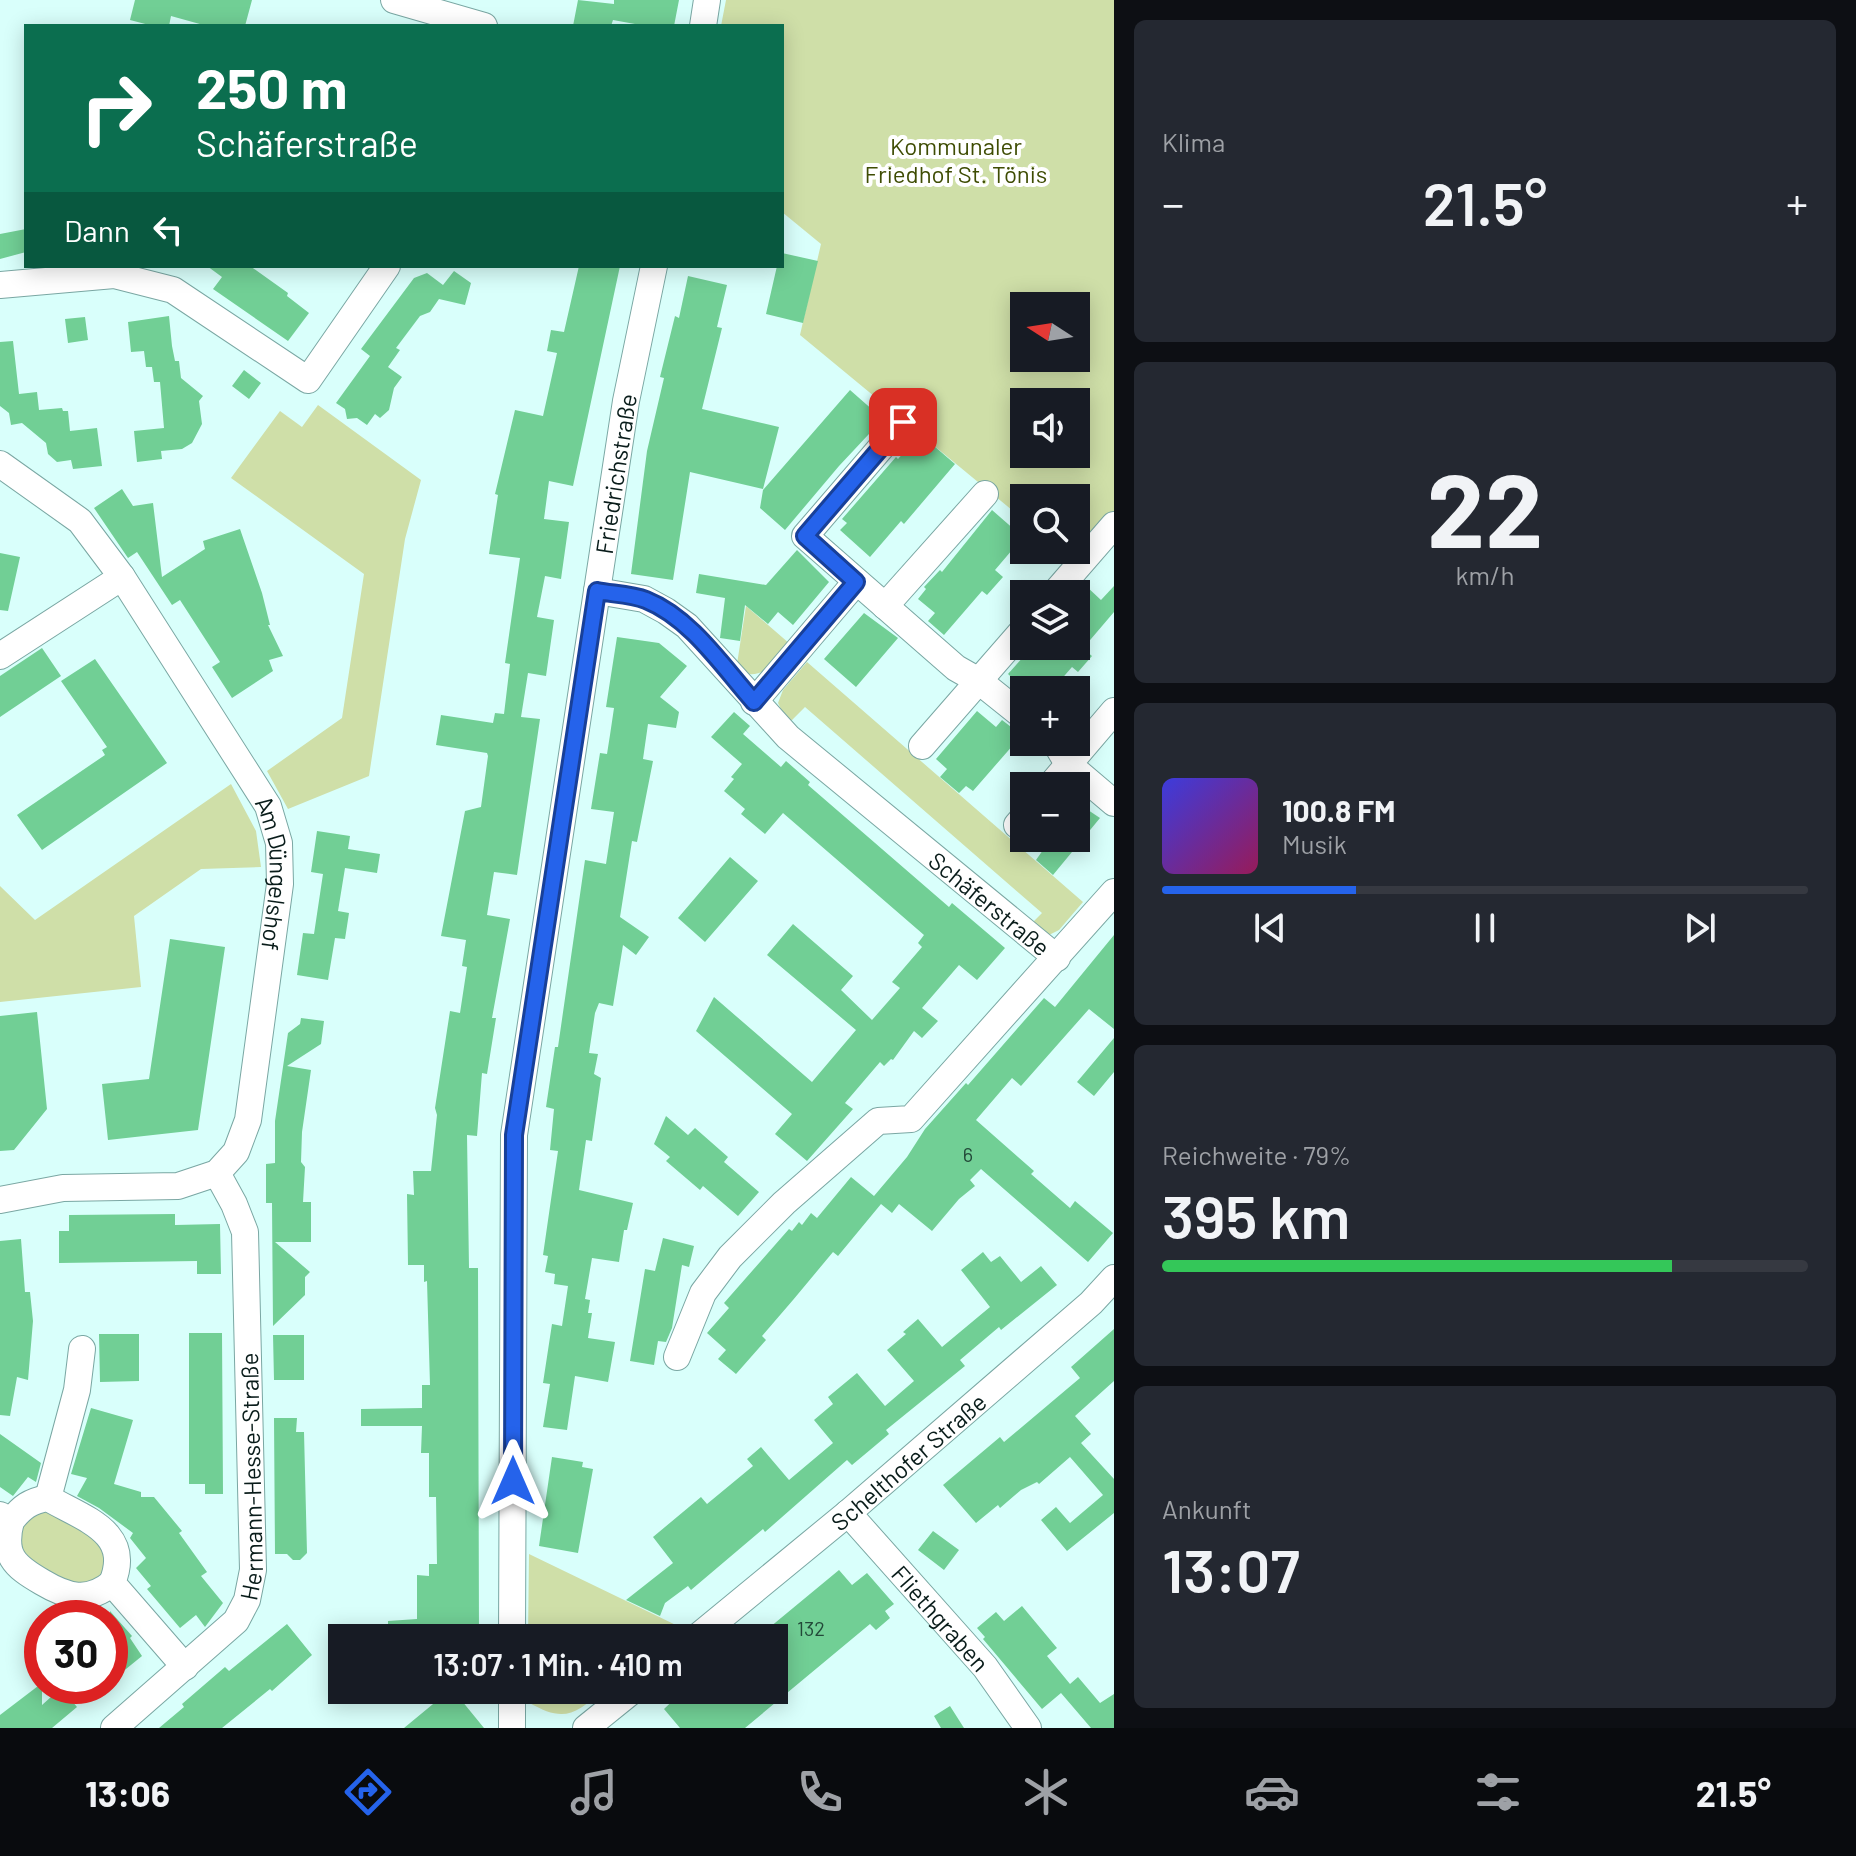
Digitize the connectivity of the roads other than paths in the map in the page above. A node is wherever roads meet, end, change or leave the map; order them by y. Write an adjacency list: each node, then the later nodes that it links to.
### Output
1 (394, 0): 3 (street)
2 (707, 0): 4 (street)
3 (477, 24)
4 (703, 24)
5 (386, 268): 7 (street)
6 (654, 268): 15 (street, Friedrichstraße)
7 (0, 285)
8 (903, 422): 14 (street)
9 (0, 464): 12 (street, Am Düngelshof)
10 (985, 494): 16 (street)
11 (1114, 525): 13 (street)
12 (122, 577): 18 (street); 29 (street, Am Düngelshof)
13 (1066, 580)
14 (856, 582): 16 (street); 20 (street)
15 (597, 591): 20 (street, Schäferstraße); 39 (street, Friedrichstraße)
16 (885, 606): 19 (street)
17 (1010, 645): 19 (street)
18 (0, 656)
19 (979, 681): 21 (street); 24 (street)
20 (754, 702): 28 (street, Schäferstraße)
21 (1010, 706)
22 (1114, 711): 23 (street)
23 (1090, 730)
24 (922, 746)
25 (1064, 756): 26 (street)
26 (1114, 803)
27 (1114, 892): 28 (street)
28 (1057, 958): 33 (street, Schäferstraße)
29 (217, 1173): 30 (street); 41 (street, Hermann-Hesse-Straße)
30 (0, 1200)
31 (1114, 1278): 35 (street, Schelthofer Straße)
32 (82, 1349): 34 (street)
33 (677, 1357)
34 (48, 1498): 36 (street); 38 (street)
35 (848, 1513): 40 (street, Schelthofer Straße); 47 (street, Fliethgraben)
36 (6, 1518): 37 (street)
37 (5, 1554): 38 (street)
38 (112, 1583): 41 (street)
39 (512, 1624)
40 (713, 1624)
41 (185, 1667): 44 (street, Hermann-Hesse-Straße)
42 (512, 1704): 45 (street)
43 (616, 1704): 46 (street)
44 (114, 1728)
45 (512, 1728)
46 (586, 1728)
47 (1028, 1728)

